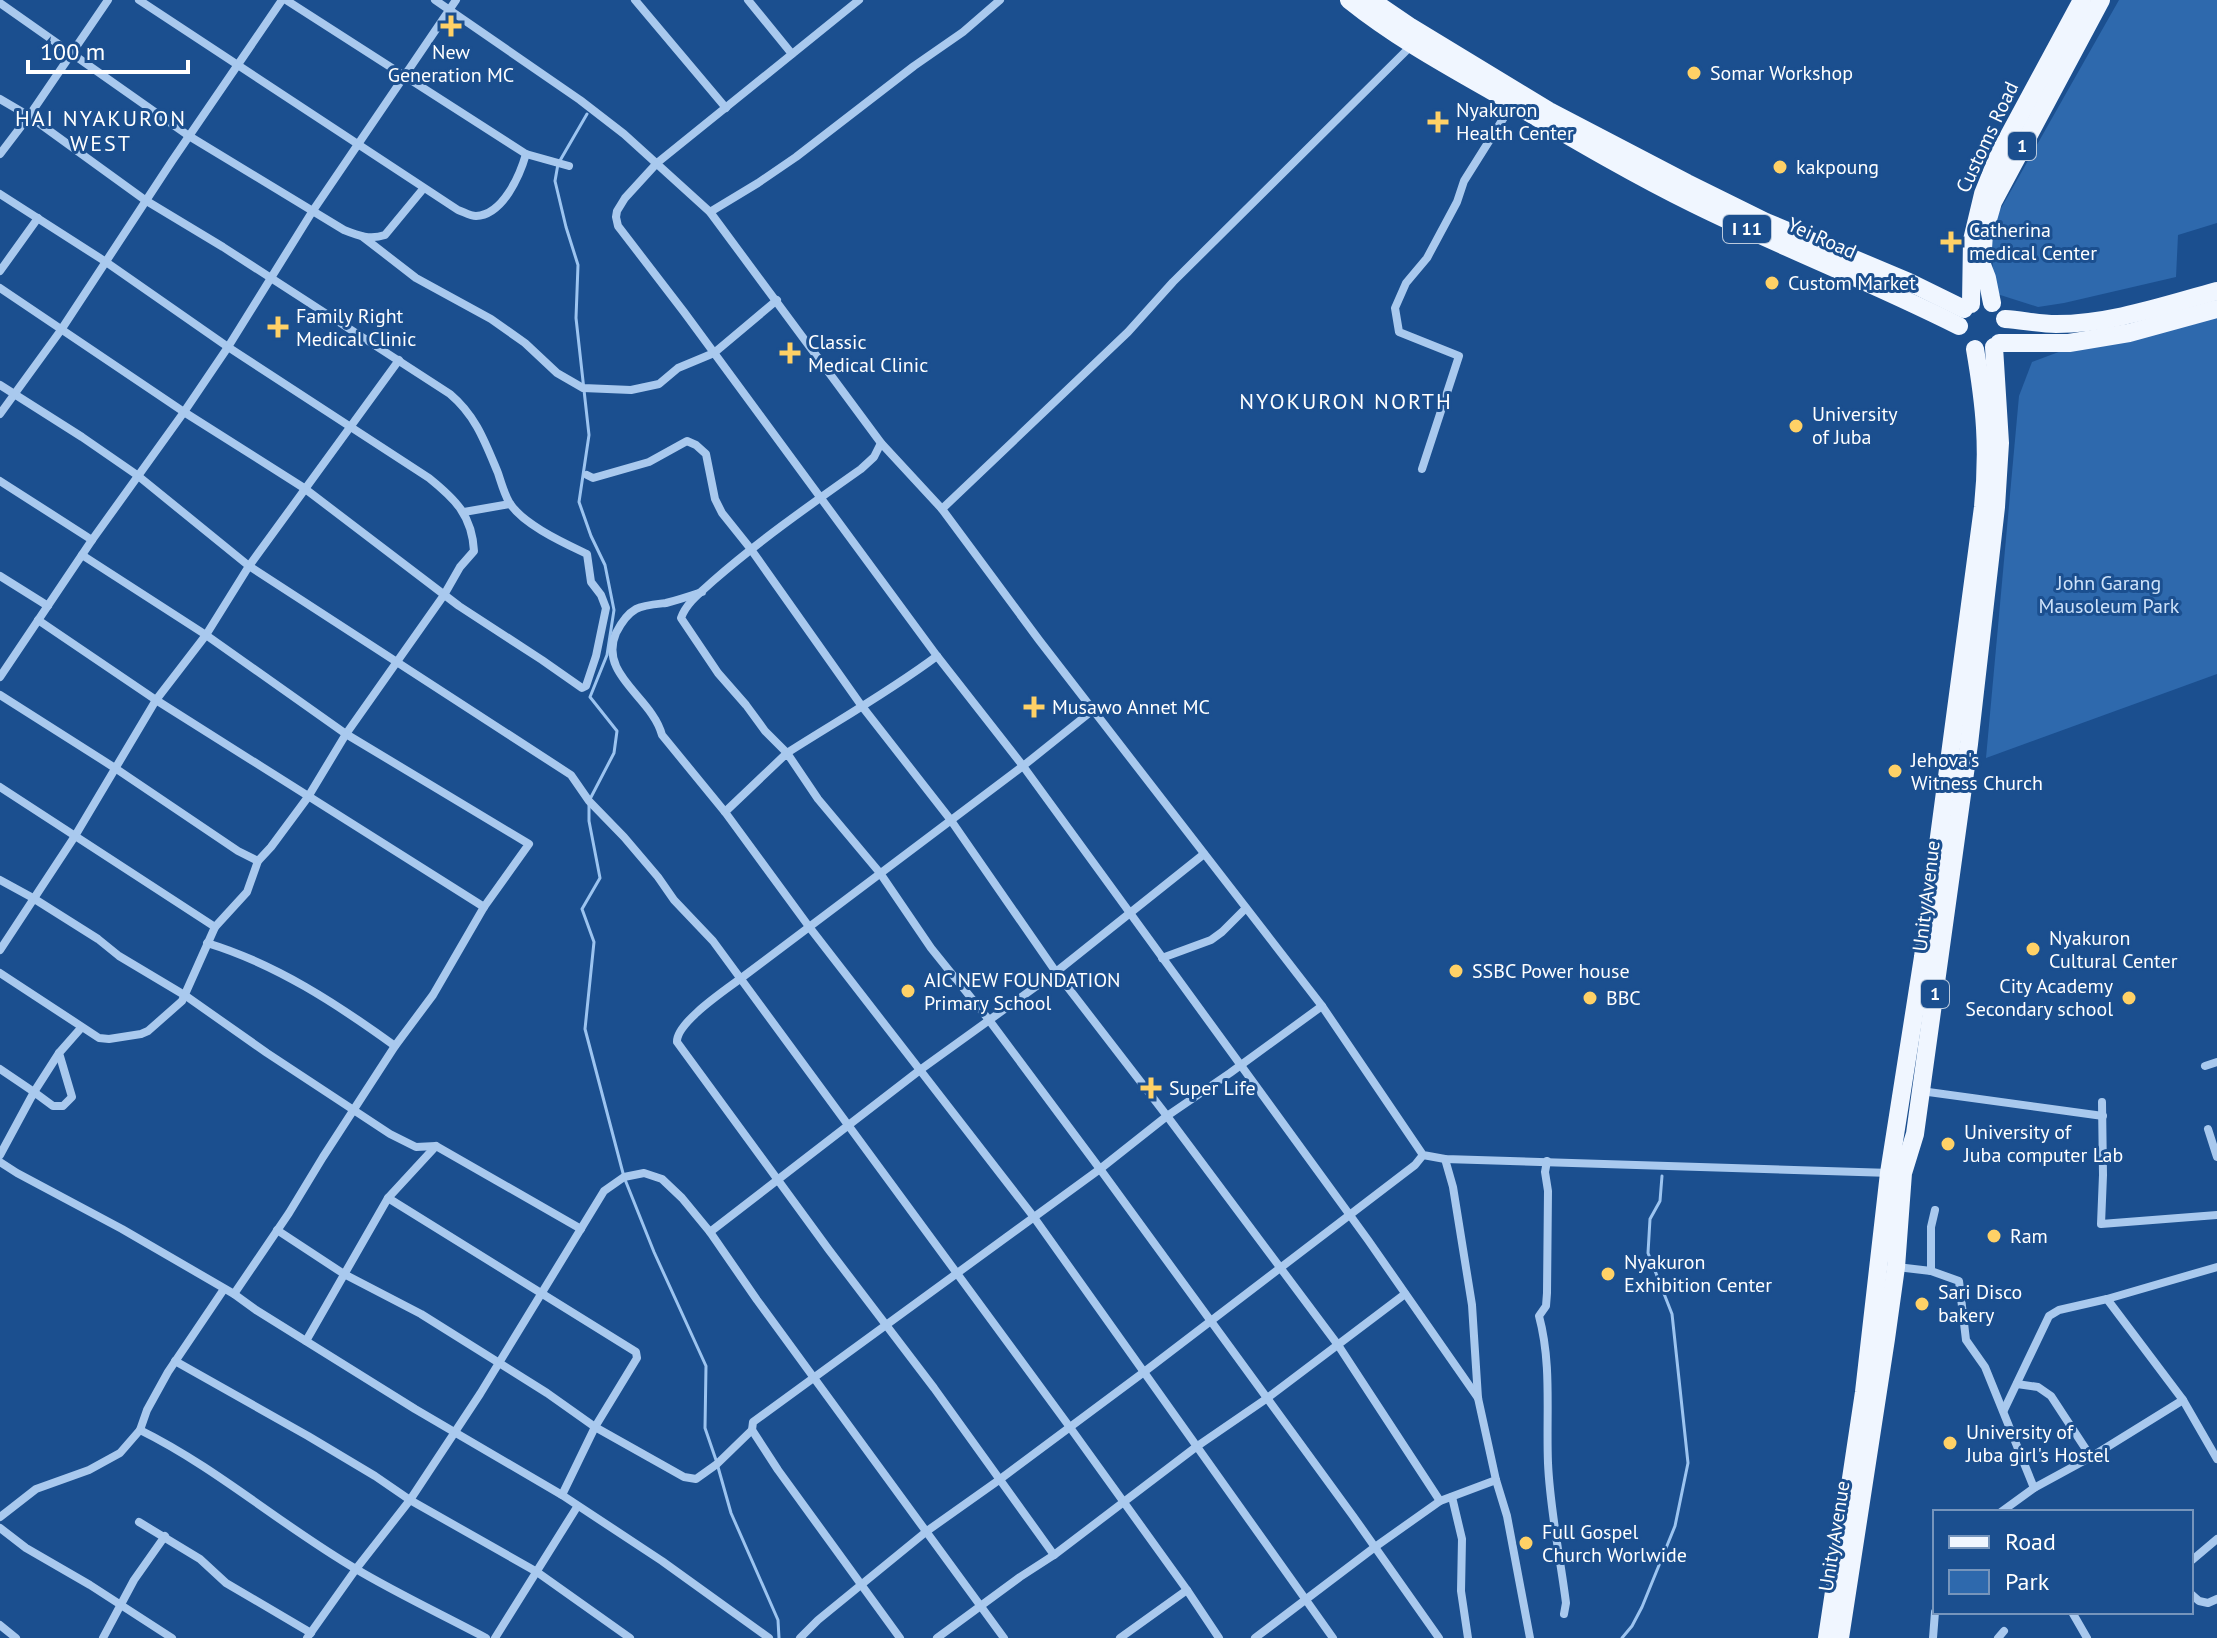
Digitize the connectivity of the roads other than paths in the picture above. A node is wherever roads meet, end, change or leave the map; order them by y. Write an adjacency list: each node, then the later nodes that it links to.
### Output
1 (108, 0): 17 (street)
2 (139, 0): 19 (street)
3 (284, 0): 19 (street); 20 (street)
4 (435, 0): 15 (street)
5 (456, 0): 15 (street)
6 (635, 0): 23 (street)
7 (748, 0): 18 (street)
8 (859, 0): 18 (street)
9 (1000, 0): 35 (street)
10 (1349, 0): 16 (main road)
11 (1371, 0): 16 (main road)
12 (2082, 0): 46 (main road, Customs Road / 1)
13 (2101, 0): 44 (main road, Customs Road / 1)
14 (0, 3): 17 (street)
15 (450, 10): 20 (street); 29 (street)
16 (1416, 38): 21 (main road, Yei Road); 67 (street)
17 (72, 54): 24 (street); 25 (street)
18 (792, 54): 23 (street)
19 (237, 65): 25 (street); 26 (street)
20 (405, 78): 26 (street); 28 (street)
21 (1515, 97): 46 (main road, Yei Road / I 11); 60 (street)
22 (0, 99): 24 (street)
23 (726, 108): 29 (street)
24 (29, 116): 27 (street); 33 (street)
25 (189, 136): 33 (street); 34 (street)
26 (358, 145): 31 (street); 34 (street)
27 (0, 154)
28 (526, 154): 30 (street); 31 (street)
29 (657, 163): 35 (street); 52 (street)
30 (569, 166)
31 (423, 189): 37 (street)
32 (0, 194): 36 (street)
33 (145, 200): 38 (street); 40 (street)
34 (312, 212): 37 (street); 40 (street)
35 (710, 212): 43 (street)
36 (38, 218): 38 (street); 39 (street)
37 (363, 237): 52 (street)
38 (106, 262): 48 (street); 50 (street)
39 (0, 271)
40 (272, 278): 50 (street); 53 (street)
41 (0, 288): 48 (street)
42 (2217, 291): 47 (main road)
43 (777, 300): 52 (street); 59 (street)
44 (1992, 303): 46 (main road); 47 (main road, 1)
45 (2217, 309): 49 (main road)
46 (1965, 313): 51 (main road, 1)
47 (2005, 319): 49 (main road, 1)
48 (61, 330): 55 (street); 56 (street)
49 (1996, 345): 51 (main road); 122 (main road, Unity Avenue / 1)
50 (228, 347): 56 (street); 58 (street)
51 (1975, 349): 138 (main road, Unity Avenue / 1)
52 (714, 353): 65 (street)
53 (399, 360): 58 (street); 66 (street)
54 (0, 385): 55 (street)
55 (14, 394): 57 (street); 61 (street)
56 (184, 412): 61 (street); 64 (street)
57 (0, 414)
58 (351, 428): 64 (street); 68 (street)
59 (881, 443): 65 (street); 67 (street)
60 (1422, 469)
61 (137, 475): 69 (street); 72 (street)
62 (587, 475): 70 (street)
63 (0, 481): 69 (street)
64 (304, 488): 72 (street); 75 (street)
65 (821, 498): 70 (street); 79 (street)
66 (510, 504): 68 (street); 75 (street)
67 (942, 509): 85 (street)
68 (464, 512): 75 (street)
69 (92, 540): 71 (street)
70 (750, 548): 74 (street); 84 (street)
71 (82, 555): 76 (street); 78 (street)
72 (249, 566): 78 (street); 80 (street)
73 (0, 576): 76 (street)
74 (702, 592): 87 (street); 92 (street)
75 (444, 595): 80 (street)
76 (48, 606): 77 (street)
77 (38, 620): 81 (street); 83 (street)
78 (206, 635): 83 (street); 86 (street)
79 (937, 656): 84 (street); 88 (street)
80 (396, 661): 86 (street); 110 (street)
81 (1, 672)
82 (0, 695): 89 (street)
83 (156, 700): 89 (street); 91 (street)
84 (861, 705): 87 (street); 93 (street)
85 (1093, 710): 88 (street); 95 (street)
86 (346, 734): 91 (street); 100 (street)
87 (787, 753): 92 (street); 97 (street)
88 (1023, 766): 93 (street); 102 (street)
89 (115, 768): 94 (street); 96 (street)
90 (0, 787): 94 (street)
91 (308, 797): 96 (street); 100 (street)
92 (725, 812): 104 (street)
93 (950, 819): 97 (street); 108 (street)
94 (75, 836): 99 (street); 103 (street)
95 (1204, 854): 101 (street); 102 (street)
96 (258, 861): 103 (street)
97 (880, 873): 104 (street); 113 (street)
98 (0, 880): 99 (street)
99 (33, 898): 106 (street); 111 (street)
100 (484, 907): 115 (street)
101 (1246, 908): 107 (street); 112 (street)
102 (1131, 914): 107 (street); 108 (street)
103 (215, 927): 105 (street)
104 (810, 928): 110 (street); 121 (street)
105 (207, 943): 111 (street); 115 (street)
106 (0, 950)
107 (1162, 958): 118 (street)
108 (1056, 972): 113 (street); 126 (street)
109 (0, 973): 114 (street)
110 (740, 979): 128 (street); 139 (street)
111 (186, 996): 114 (street); 125 (street)
112 (1322, 1006): 118 (street); 132 (street)
113 (989, 1020): 121 (street); 137 (street)
114 (81, 1028): 116 (street)
115 (395, 1046): 125 (street)
116 (59, 1053): 123 (street); 123 (street)
117 (2217, 1062): 119 (street)
118 (1241, 1065): 126 (street); 142 (street)
119 (2205, 1066)
120 (0, 1069): 123 (street)
121 (920, 1070): 128 (street); 144 (street)
122 (1920, 1091): 127 (street); 138 (main road, Unity Avenue / 1)
123 (34, 1092): 131 (street)
124 (2102, 1102): 127 (street)
125 (353, 1110): 130 (street); 146 (street)
126 (1167, 1116): 137 (street); 150 (street)
127 (2103, 1116): 143 (street)
128 (849, 1127): 139 (street); 152 (street)
129 (2208, 1129): 133 (street)
130 (436, 1146): 140 (street); 145 (street)
131 (0, 1155)
132 (1423, 1155): 134 (street); 142 (street)
133 (2217, 1157)
134 (1445, 1159): 135 (street); 168 (street)
135 (1547, 1161): 138 (street); 209 (street)
136 (0, 1162): 154 (street)
137 (1100, 1169): 144 (street); 159 (street)
138 (1896, 1173): 148 (main road, Unity Avenue / 1); 201 (main road, Unity Avenue / 1)
139 (778, 1179): 147 (street); 160 (street)
140 (388, 1198): 153 (street); 156 (street)
141 (1935, 1210): 151 (street)
142 (1349, 1215): 150 (street); 157 (street)
143 (2217, 1215)
144 (1033, 1216): 152 (street); 165 (street)
145 (581, 1229): 147 (street); 156 (street)
146 (277, 1230): 153 (street); 155 (street)
147 (710, 1232): 166 (street)
148 (1896, 1267): 151 (street); 201 (main road, Unity Avenue / 1)
149 (2217, 1267): 158 (street)
150 (1281, 1268): 159 (street); 162 (street)
151 (1931, 1271): 171 (street)
152 (956, 1272): 160 (street); 172 (street)
153 (344, 1274): 161 (street); 164 (street)
154 (224, 1289): 155 (street); 163 (street)
155 (234, 1294): 161 (street)
156 (541, 1294): 164 (street); 173 (street)
157 (1405, 1294): 162 (street); 168 (street)
158 (2107, 1299): 167 (street); 170 (street)
159 (1211, 1321): 165 (street); 169 (street)
160 (885, 1325): 166 (street); 180 (street)
161 (306, 1341): 176 (street)
162 (1338, 1345): 169 (street); 186 (street)
163 (175, 1361): 174 (street); 185 (street)
164 (498, 1363): 173 (street); 176 (street)
165 (1144, 1372): 172 (street); 177 (street)
166 (814, 1377): 175 (street); 193 (street)
167 (2017, 1384): 171 (street); 178 (street)
168 (1478, 1398): 181 (street)
169 (1266, 1399): 177 (street); 196 (street)
170 (2183, 1400): 178 (street); 179 (street)
171 (2004, 1410): 182 (street)
172 (1069, 1426): 180 (street); 187 (street)
173 (595, 1427): 175 (street); 183 (street)
174 (140, 1430): 190 (street); 199 (street)
175 (752, 1430): 202 (street)
176 (455, 1432): 183 (street); 185 (street)
177 (1196, 1447): 187 (street); 206 (street)
178 (2091, 1457): 182 (street)
179 (2217, 1459)
180 (999, 1480): 193 (street); 197 (street)
181 (1496, 1480): 184 (street); 231 (street)
182 (2034, 1488): 189 (street)
183 (562, 1495): 188 (street)
184 (1452, 1497): 186 (street); 230 (street)
185 (410, 1500): 199 (street); 200 (street)
186 (1440, 1501): 196 (street)
187 (1123, 1502): 197 (street); 203 (street)
188 (577, 1507): 200 (street); 220 (street)
189 (2004, 1510)
190 (0, 1517)
191 (139, 1522): 194 (street)
192 (0, 1528): 207 (street)
193 (927, 1531): 202 (street); 208 (street)
194 (165, 1536): 207 (street); 213 (street)
195 (2217, 1539): 198 (street)
196 (1375, 1547): 206 (street); 229 (street)
197 (1054, 1555): 208 (street)
198 (2193, 1559)
199 (356, 1569): 213 (street); 217 (street)
200 (537, 1572): 218 (street); 219 (street)
201 (1843, 1576): 232 (main road, Unity Avenue / 1); 233 (main road, Unity Avenue / 1)
202 (861, 1585): 221 (street); 222 (street)
203 (1187, 1590): 225 (street); 226 (street)
204 (2193, 1596): 205 (street)
205 (2217, 1599)
206 (1307, 1600): 227 (street); 228 (street)
207 (121, 1604): 215 (street); 216 (street)
208 (980, 1605): 223 (street); 224 (street)
209 (1564, 1614)
210 (1935, 1614): 234 (street)
211 (2073, 1614): 235 (street)
212 (0, 1625): 214 (street)
213 (309, 1635)
214 (16, 1638)
215 (103, 1638)
216 (172, 1638)
217 (486, 1638)
218 (495, 1638)
219 (630, 1638)
220 (769, 1638)
221 (800, 1638)
222 (900, 1638)
223 (937, 1638)
224 (1004, 1638)
225 (1120, 1638)
226 (1219, 1638)
227 (1255, 1638)
228 (1333, 1638)
229 (1439, 1638)
230 (1468, 1638)
231 (1530, 1638)
232 (1827, 1638)
233 (1840, 1638)
234 (1933, 1638)
235 (2087, 1638)

